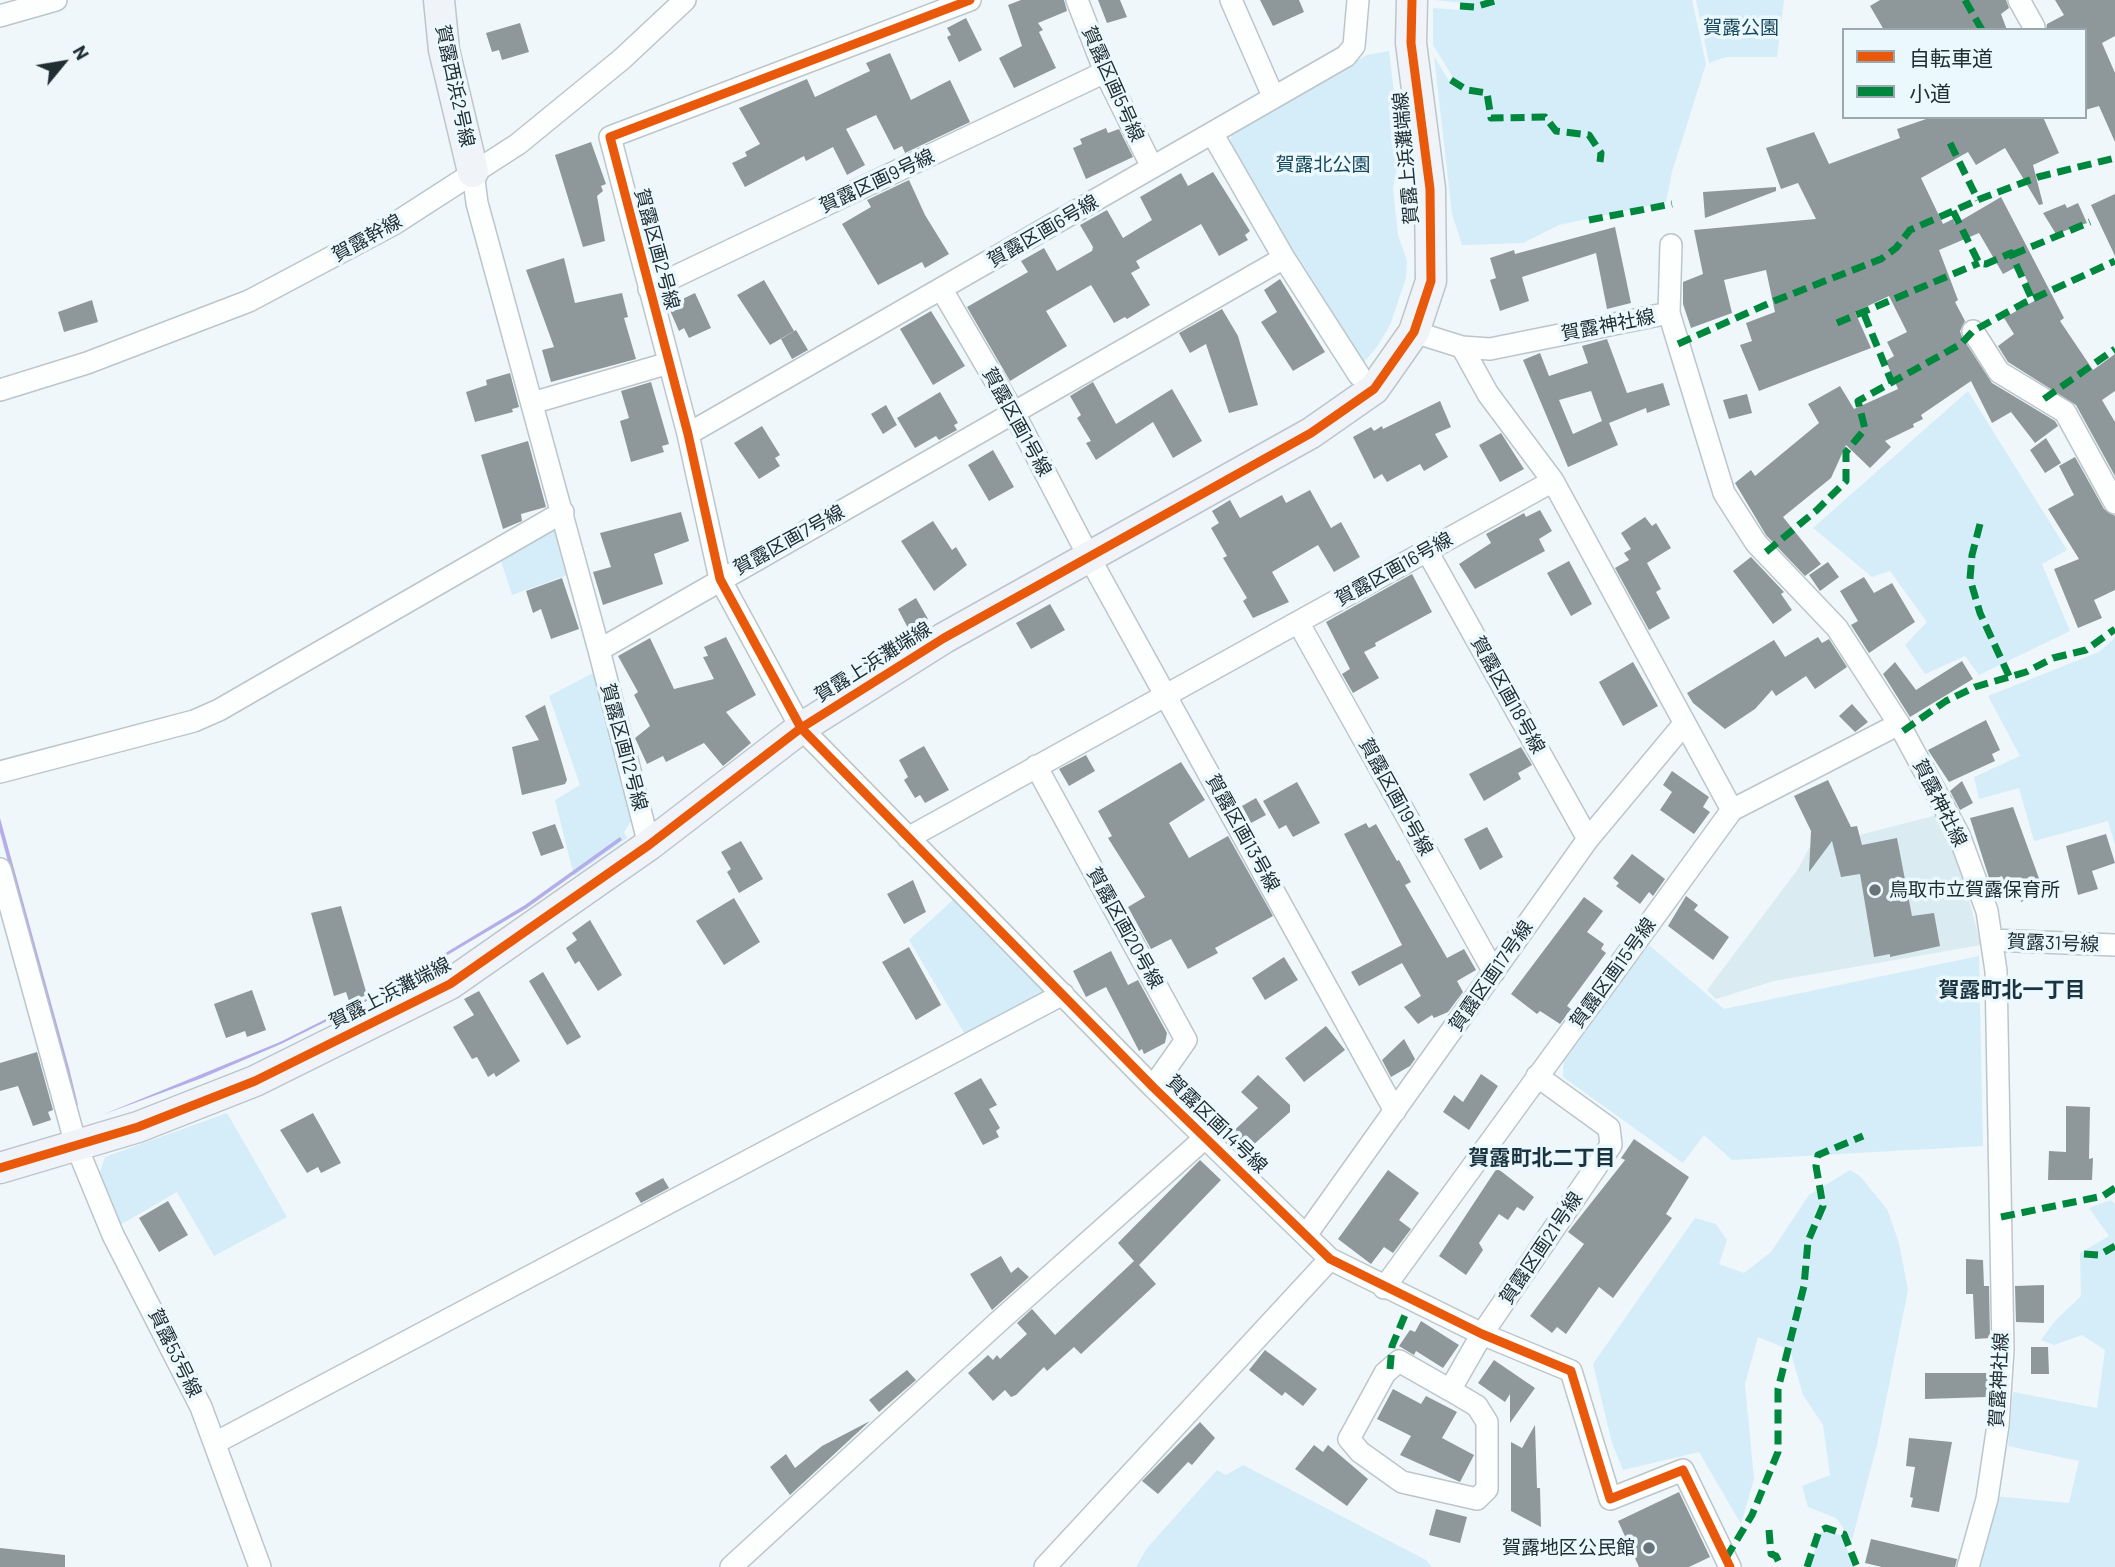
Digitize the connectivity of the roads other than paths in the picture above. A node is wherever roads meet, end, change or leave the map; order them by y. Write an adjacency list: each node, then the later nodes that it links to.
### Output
1 (56, 0): 10 (street)
2 (439, 0): 16 (street, 賀露西浜2号線)
3 (685, 0): 16 (street, 賀露幹線)
4 (970, 0): 19 (street, 賀露区画2号線)
5 (1077, 0): 12 (street, 賀露区画5号線)
6 (1231, 0): 13 (street)
7 (1357, 0): 13 (street, 賀露区画6号線)
8 (1412, 0): 23 (street, 賀露上浜灘端線)
9 (2019, 0): 11 (street)
10 (0, 16)
11 (2034, 27)
12 (1105, 72): 15 (street, 賀露区画5号線); 19 (street, 賀露区画9号線)
13 (1273, 96): 14 (street, 賀露区画6号線)
14 (1212, 133): 15 (street, 賀露区画6号線); 18 (street)
15 (1152, 167): 20 (street, 賀露区画6号線)
16 (473, 172): 27 (street, 賀露幹線); 28 (street)
17 (1671, 245): 21 (street)
18 (1284, 258): 26 (street); 29 (street, 賀露区画7号線)
19 (649, 289): 25 (street, 賀露区画2号線)
20 (942, 290): 29 (street, 賀露区画1号線); 30 (street, 賀露区画6号線)
21 (1669, 313): 24 (street, 賀露神社線); 41 (street, 賀露神社線)
22 (1973, 331): 32 (street)
23 (1414, 332): 24 (street, 賀露神社線); 35 (street, 賀露上浜灘端線)
24 (1462, 347): 31 (street)
25 (669, 363): 28 (street); 30 (street, 賀露区画2号線)
26 (1359, 375)
27 (0, 390)
28 (532, 402): 33 (street)
29 (1014, 413): 35 (street, 賀露区画1号線); 36 (street, 賀露区画7号線)
30 (688, 434): 36 (street, 賀露区画2号線)
31 (1553, 481): 34 (street, 賀露区画16号線); 40 (street)
32 (2115, 503)
33 (563, 512): 38 (street); 44 (street)
34 (1427, 551): 37 (street, 賀露区画16号線); 47 (street, 賀露区画18号線)
35 (1089, 556): 39 (street, 賀露区画13号線); 42 (street, 賀露上浜灘端線)
36 (720, 579): 38 (street, 賀露区画7号線); 42 (street, 賀露区画2号線)
37 (1298, 622): 39 (street, 賀露区画16号線); 52 (street, 賀露区画19号線)
38 (599, 650): 48 (street, 賀露区画12号線)
39 (1166, 693): 43 (street, 賀露区画16号線); 56 (street, 賀露区画13号線)
40 (1684, 724): 45 (street); 47 (street, 賀露区画17号線)
41 (1899, 724): 45 (street, 賀露区画15号線); 50 (street, 賀露神社線)
42 (801, 728): 46 (street, 賀露区画14号線); 48 (street, 賀露上浜灘端線)
43 (1036, 766): 46 (street, 賀露区画16号線); 55 (street, 賀露区画20号線)
44 (0, 772)
45 (1732, 810): 54 (street, 賀露区画15号線)
46 (908, 838): 53 (street, 賀露区画14号線)
47 (1588, 839): 52 (street, 賀露区画17号線)
48 (649, 845): 58 (street, 賀露上浜灘端線)
49 (0, 869): 58 (street, 賀露53号線)
50 (1992, 940): 51 (street, 賀露31号線); 70 (street, 賀露神社線)
51 (2115, 945)
52 (1494, 972): 56 (street, 賀露区画17号線)
53 (1063, 994): 55 (street, 賀露区画14号線); 65 (street)
54 (1537, 1076): 62 (street, 賀露区画15号線); 63 (street, 賀露区画21号線)
55 (1153, 1087): 57 (street, 賀露区画14号線)
56 (1395, 1111): 60 (street, 賀露区画17号線)
57 (1206, 1137): 60 (street, 賀露区画14号線); 67 (street)
58 (76, 1145): 59 (street, 賀露上浜灘端線); 65 (street, 賀露53号線)
59 (0, 1168)
60 (1306, 1235): 61 (street, 賀露区画14号線)
61 (1330, 1259): 62 (street, 賀露区画14号線); 68 (street)
62 (1384, 1288): 63 (street, 賀露区画14号線)
63 (1482, 1334): 64 (street, 賀露区画21号線); 69 (street, 賀露区画14号線)
64 (1450, 1390): 64 (street)
65 (215, 1443): 66 (street, 賀露53号線)
66 (260, 1567)
67 (732, 1567)
68 (1045, 1567)
69 (1730, 1567)
70 (1968, 1567)

